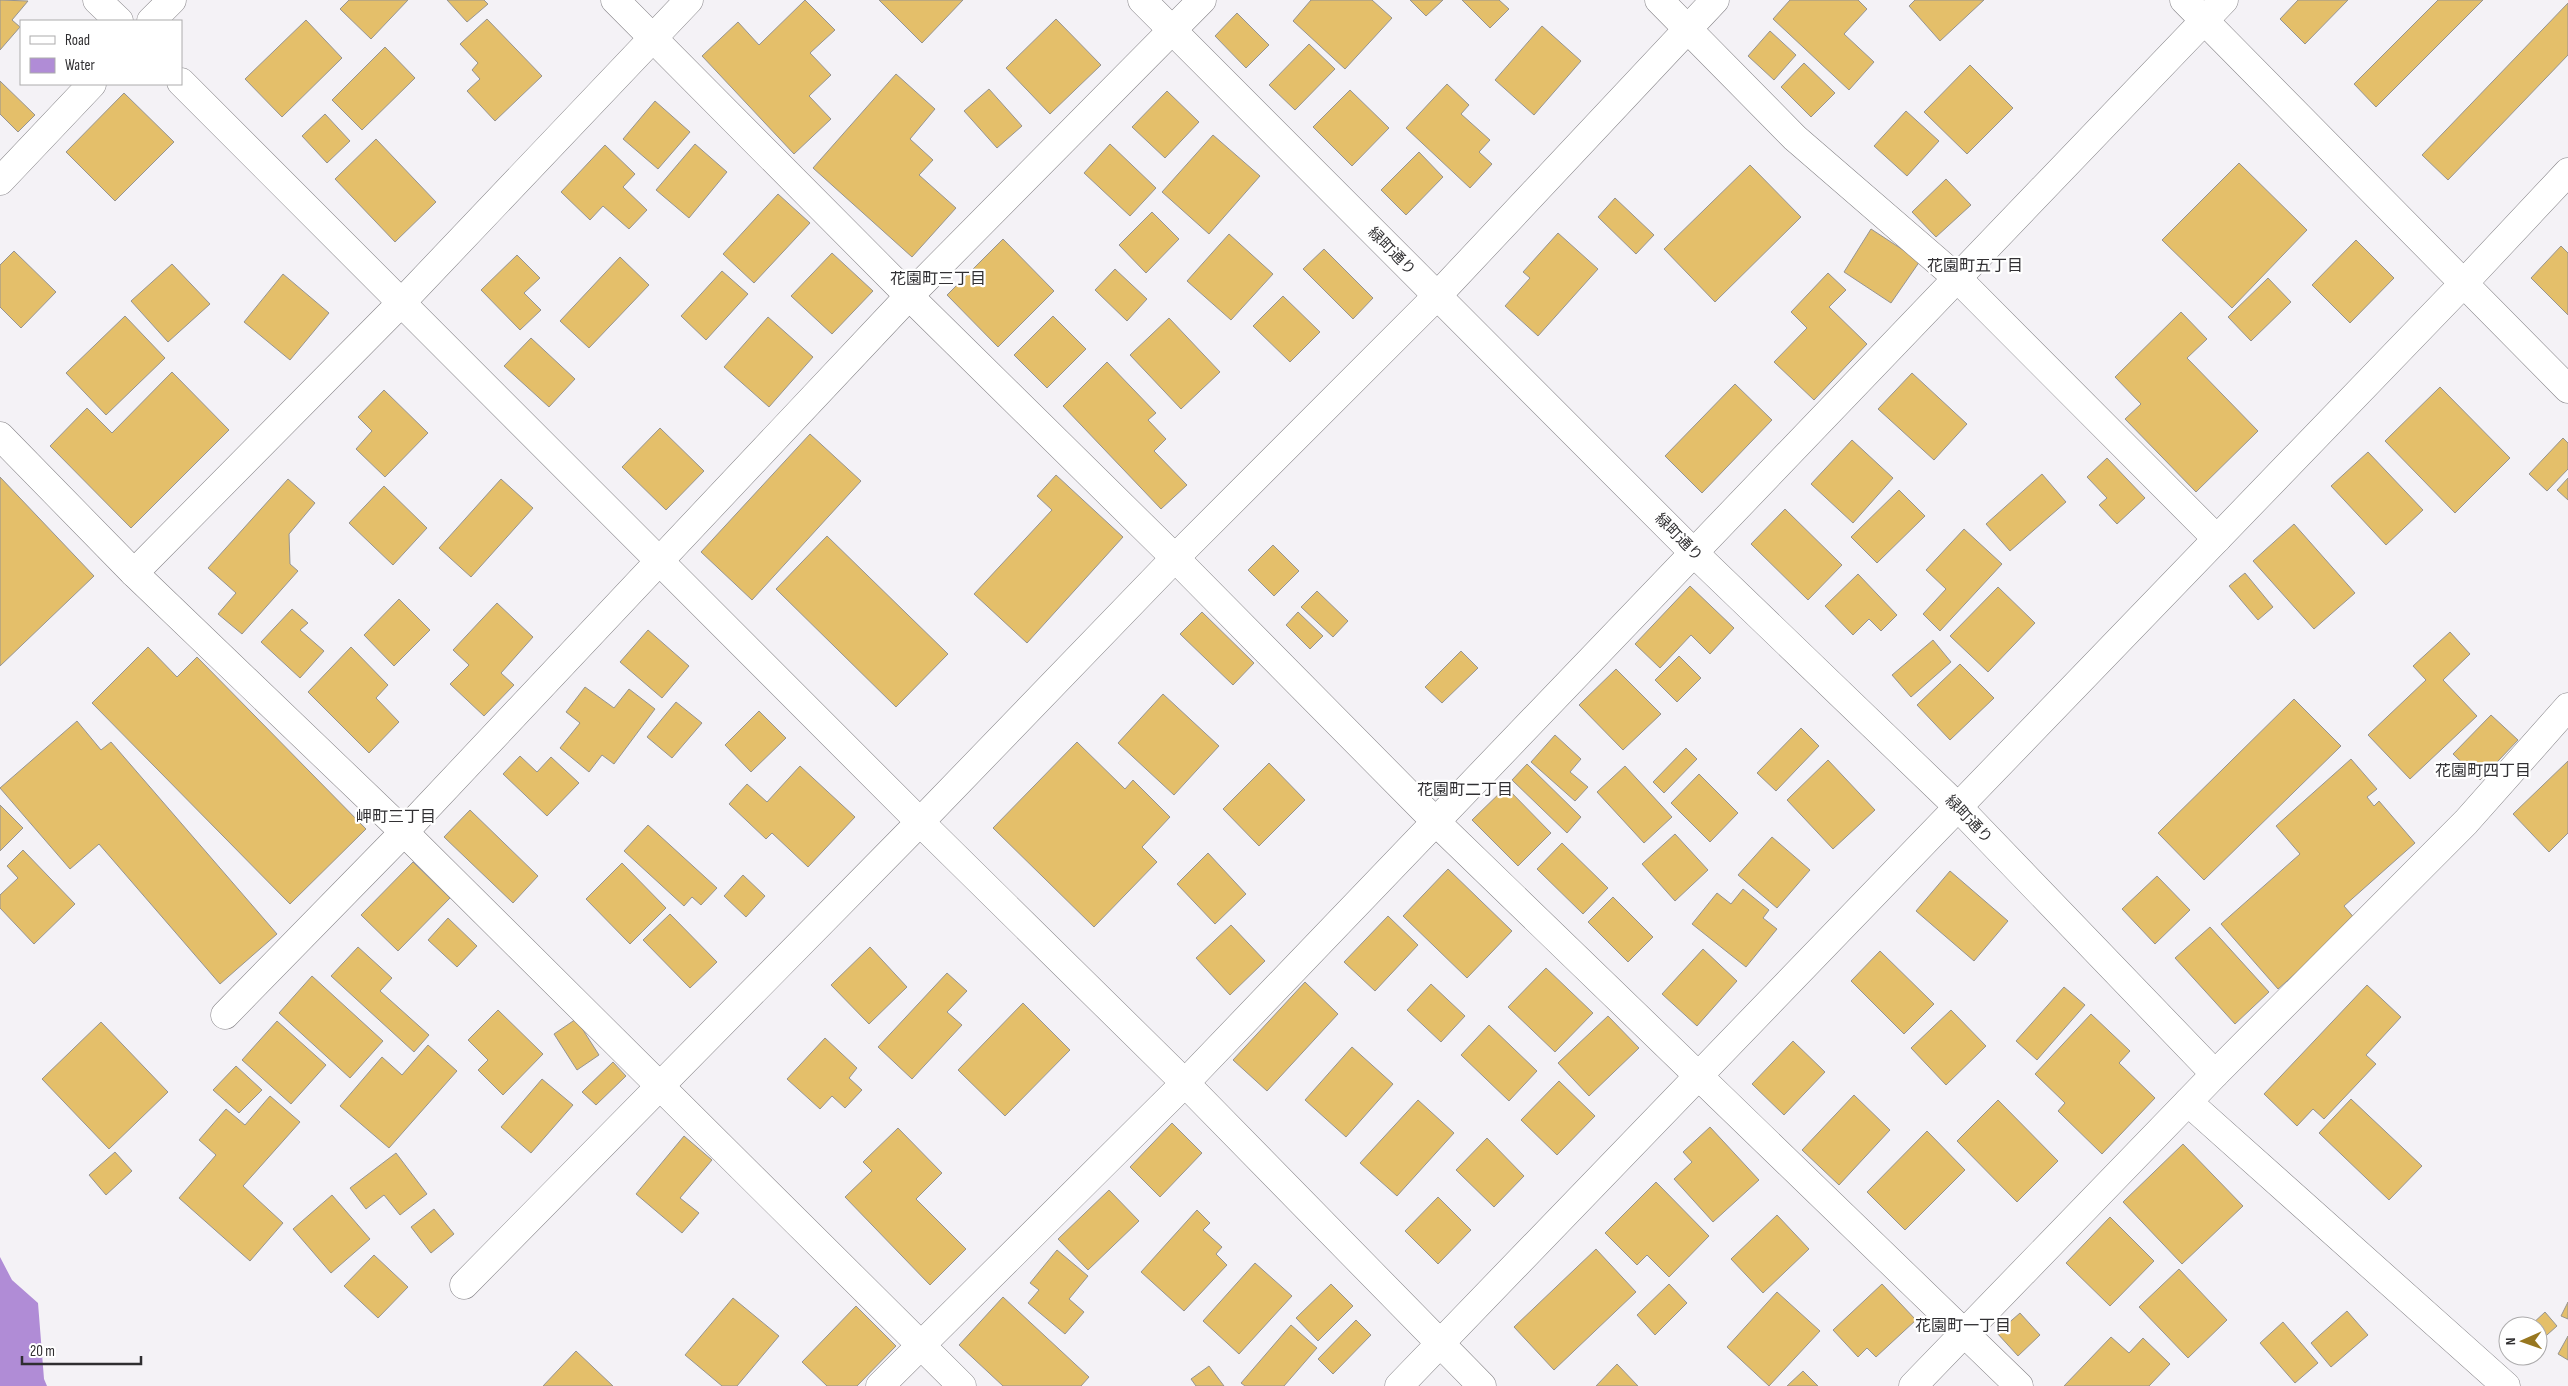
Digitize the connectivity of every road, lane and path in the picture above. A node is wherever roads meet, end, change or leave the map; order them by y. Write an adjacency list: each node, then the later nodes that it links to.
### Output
1 (97, 0): 11 (street)
2 (172, 0): 12 (street)
3 (615, 0): 16 (street)
4 (689, 0): 16 (street)
5 (1142, 0): 15 (street, 緑町通り)
6 (1202, 0): 15 (street)
7 (1659, 0): 14 (street)
8 (1715, 0): 14 (street)
9 (2184, 0): 13 (street)
10 (2224, 0): 13 (street)
11 (118, 20)
12 (152, 20)
13 (2204, 20): 21 (street); 22 (street)
14 (1687, 29): 21 (street); 24 (street)
15 (1173, 31): 23 (street); 24 (street, 緑町通り)
16 (652, 38): 23 (street); 25 (street)
17 (182, 83): 25 (street)
18 (91, 85): 20 (street)
19 (2568, 172): 22 (street)
20 (0, 181)
21 (1957, 278): 28 (street); 29 (street)
22 (2463, 284): 26 (street); 28 (street)
23 (909, 296): 30 (street); 31 (street)
24 (1437, 296): 29 (street, 緑町通り); 30 (street)
25 (401, 303): 31 (street); 32 (street)
26 (2568, 389)
27 (0, 436): 32 (street)
28 (2217, 539): 34 (street)
29 (1693, 552): 34 (street, 緑町通り); 36 (street)
30 (1175, 558): 35 (street); 36 (street)
31 (660, 561): 35 (street); 37 (street)
32 (134, 573): 37 (street)
33 (2568, 707): 39 (street)
34 (1958, 807): 39 (street, 緑町通り); 40 (street)
35 (920, 822): 41 (street); 42 (street)
36 (1437, 823): 40 (street); 41 (street)
37 (404, 832): 38 (street); 42 (street)
38 (225, 1015)
39 (2215, 1074): 43 (street)
40 (1699, 1077): 45 (street); 46 (street)
41 (1185, 1083): 46 (street); 47 (street)
42 (661, 1085): 44 (street); 47 (street)
43 (2188, 1102): 45 (street); 54 (street)
44 (464, 1285)
45 (1966, 1332): 52 (street); 53 (street)
46 (1440, 1344): 50 (street); 51 (street)
47 (920, 1345): 48 (street); 49 (street)
48 (880, 1386)
49 (962, 1386)
50 (1399, 1386)
51 (1482, 1386)
52 (1913, 1386)
53 (2020, 1386)
54 (2506, 1386)

